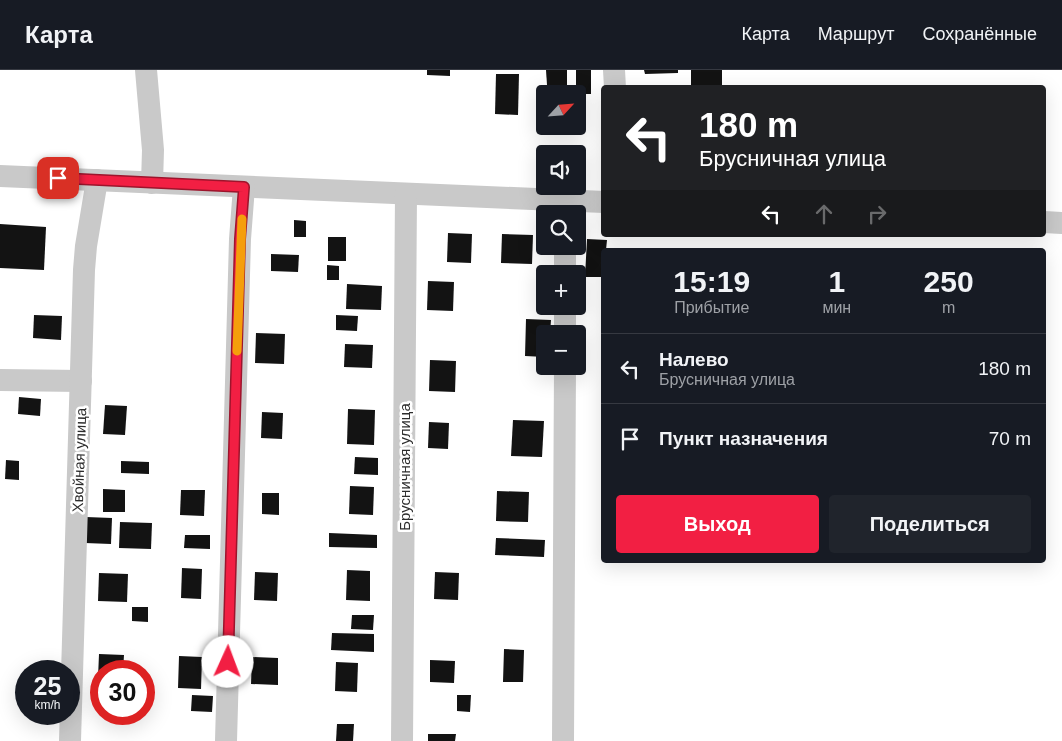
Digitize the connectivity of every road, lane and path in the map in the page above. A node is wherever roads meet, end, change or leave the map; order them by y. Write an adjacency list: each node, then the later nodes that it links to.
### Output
1 (146, 70): 6 (street)
2 (614, 70): 3 (street)
3 (615, 85)
4 (0, 176): 5 (street)
5 (97, 180): 6 (street); 16 (street, Хвойная улица)
6 (152, 183): 7 (street)
7 (244, 187): 8 (street); 18 (street)
8 (406, 194): 10 (street); 19 (street, Брусничная улица)
9 (601, 202): 11 (street)
10 (541, 205)
11 (581, 205)
12 (1046, 222): 13 (street)
13 (1062, 223)
14 (565, 375): 20 (street)
15 (0, 380): 16 (street)
16 (81, 381): 17 (street, Хвойная улица)
17 (70, 741)
18 (226, 741)
19 (402, 741)
20 (563, 741)

